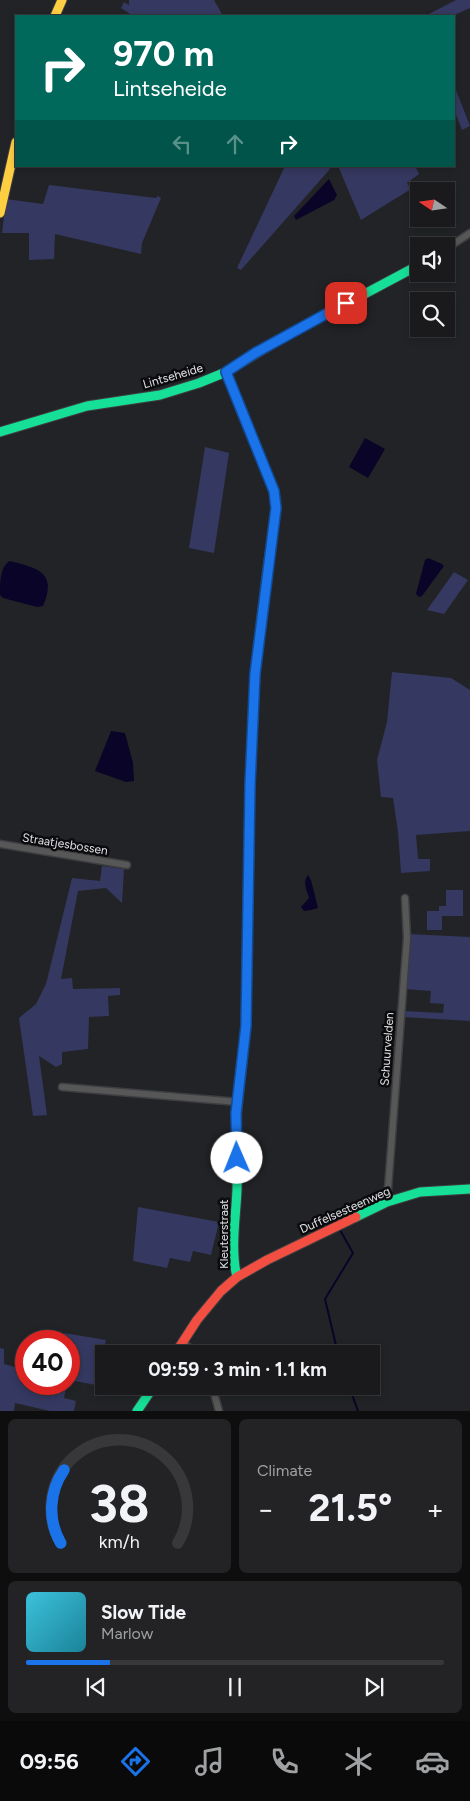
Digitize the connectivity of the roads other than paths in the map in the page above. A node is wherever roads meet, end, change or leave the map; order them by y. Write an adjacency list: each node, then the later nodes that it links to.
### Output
1 (62, 0): 2 (street)
2 (55, 15)
3 (15, 146): 4 (street)
4 (2, 198): 5 (street)
5 (0, 213)
6 (470, 233): 7 (street)
7 (455, 243)
8 (410, 270): 9 (street, Lintseheide)
9 (226, 372): 10 (street, Lintseheide); 15 (street, Kleuterstraat)
10 (0, 432)
11 (0, 844): 12 (street, Straatjesbossen)
12 (127, 865)
13 (405, 898): 17 (street, Schuurvelden)
14 (62, 1087): 15 (street)
15 (238, 1102): 18 (street, Kleuterstraat)
16 (469, 1187): 17 (street, Duffelsesteenweg)
17 (387, 1202): 18 (street, Duffelsesteenweg)
18 (237, 1277): 19 (street, Duffelsesteenweg)
19 (182, 1342): 20 (street, Duffelsesteenweg); 21 (street)
20 (180, 1345)
21 (186, 1345)
22 (148, 1395): 24 (street)
23 (215, 1395): 25 (street)
24 (137, 1411)
25 (219, 1411)

